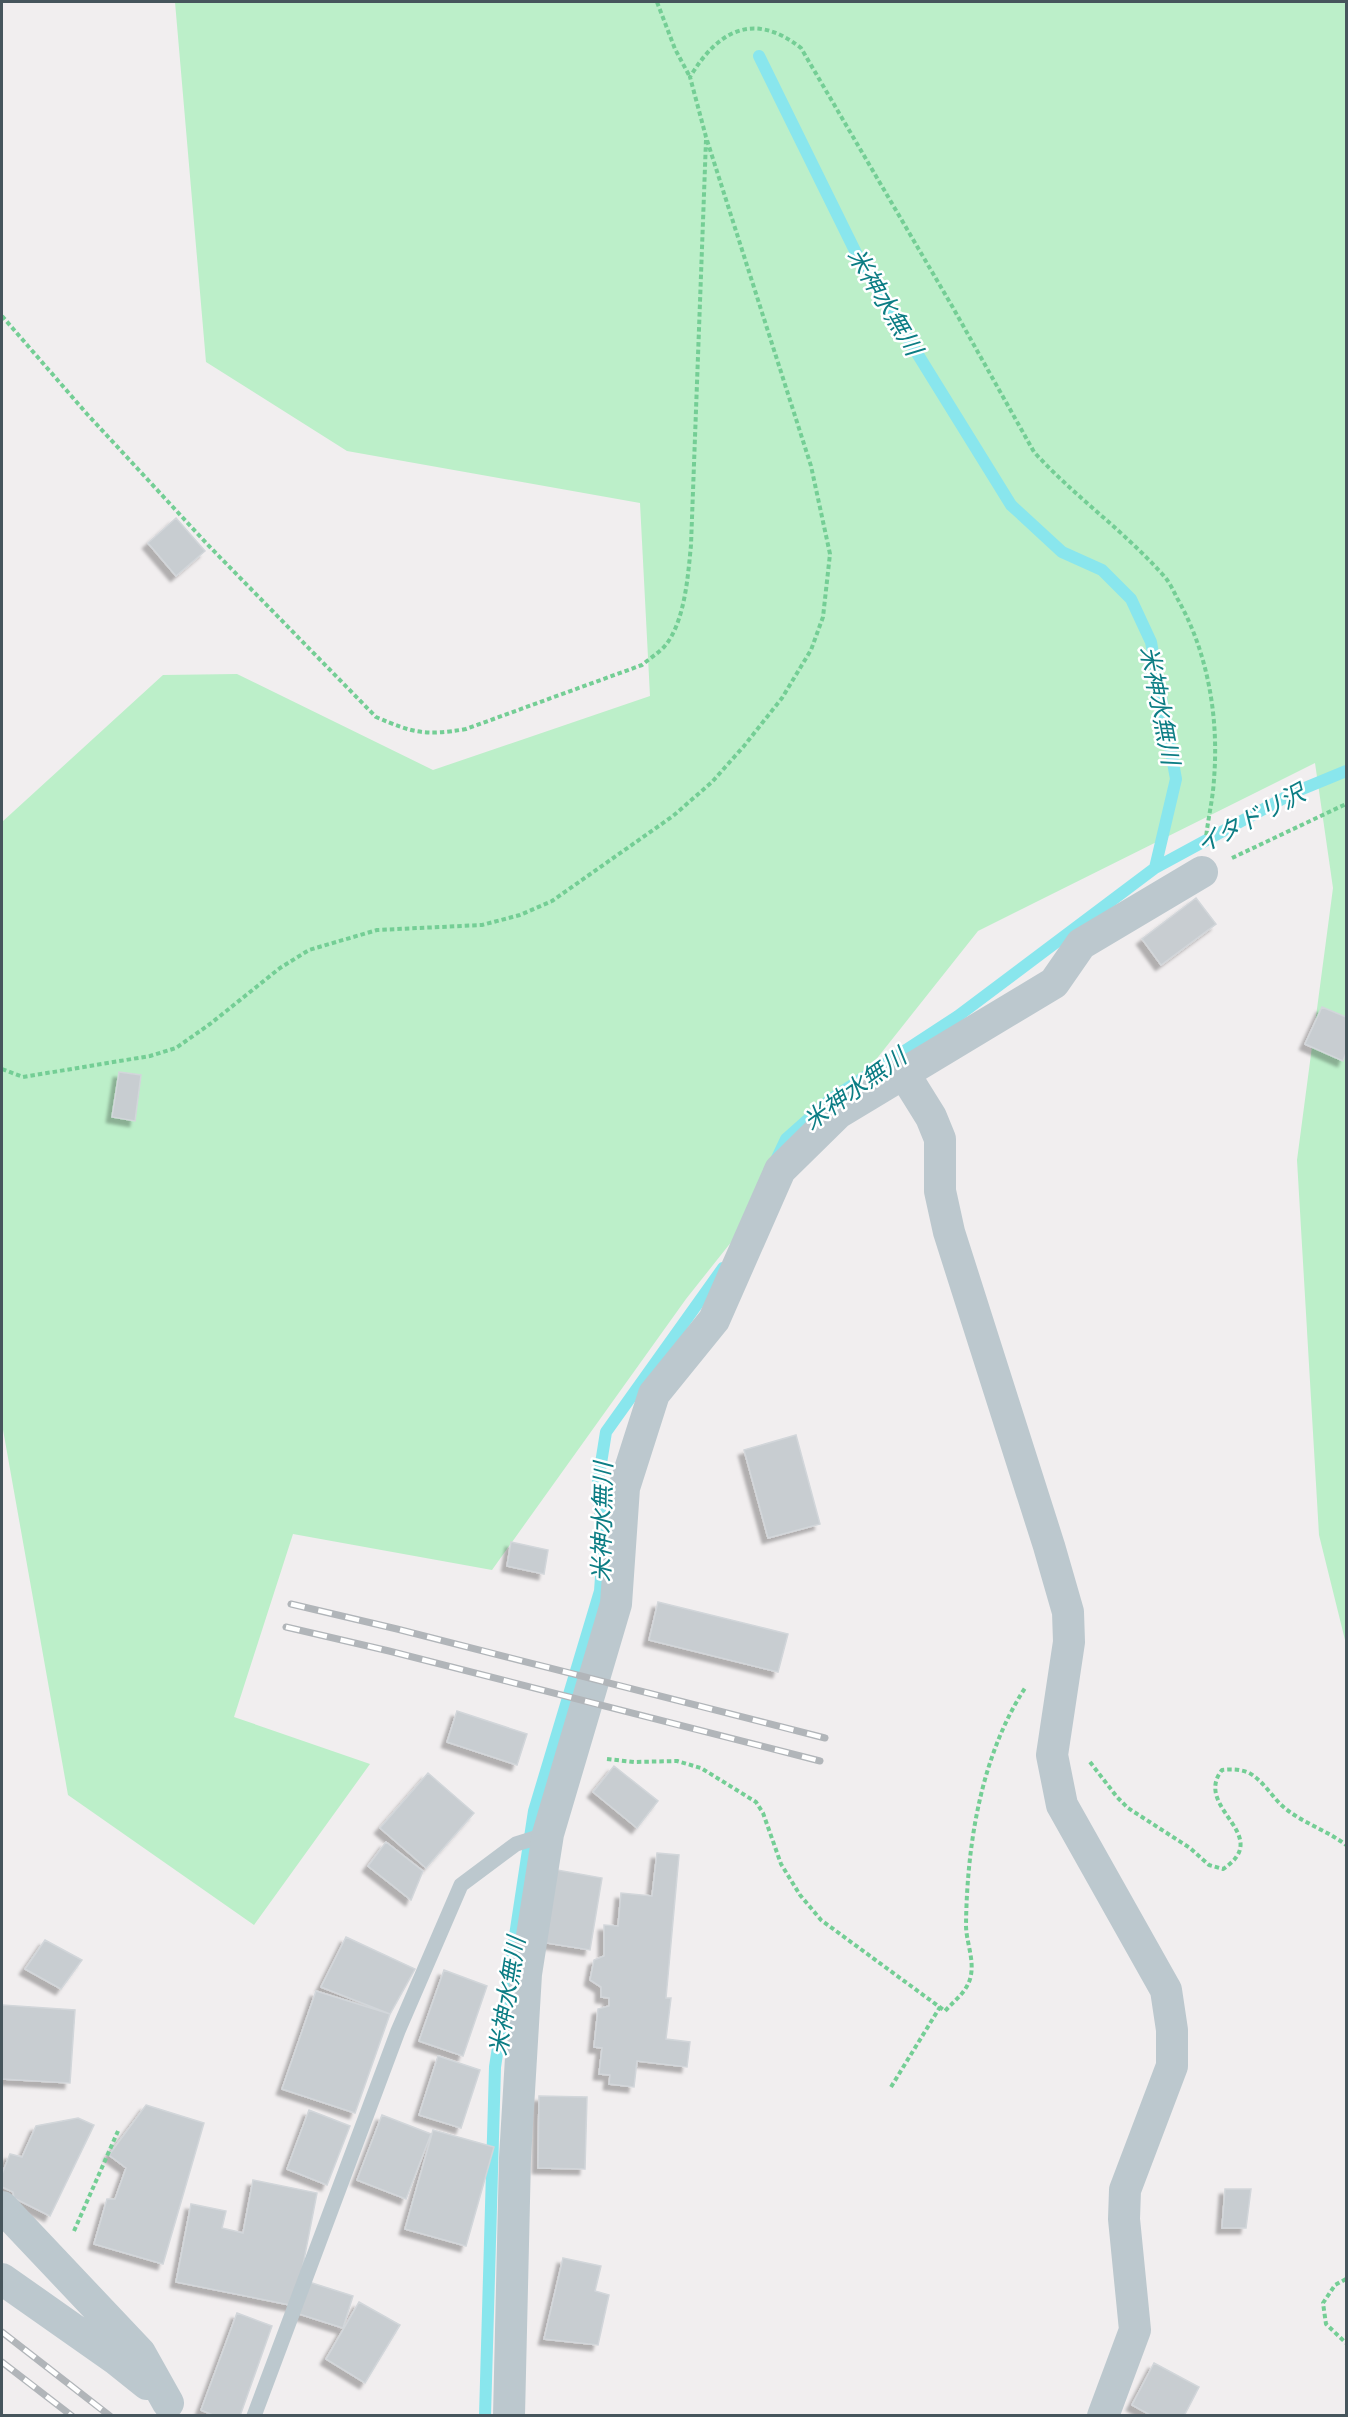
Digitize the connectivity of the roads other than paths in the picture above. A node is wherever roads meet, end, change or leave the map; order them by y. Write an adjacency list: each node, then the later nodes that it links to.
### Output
1 (1202, 873): 2 (street)
2 (903, 1072): 3 (street); 9 (street)
3 (548, 1834): 7 (lane); 8 (street)
4 (2, 2207): 6 (street)
5 (2, 2279): 6 (street)
6 (174, 2409)
7 (254, 2415)
8 (509, 2415)
9 (1102, 2415)

